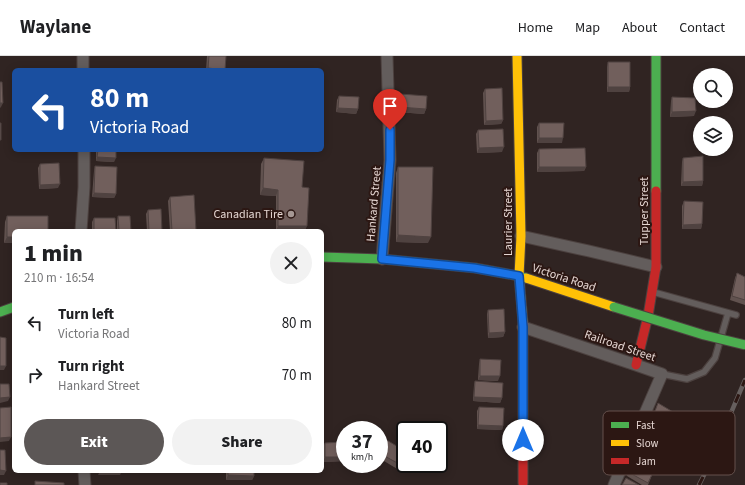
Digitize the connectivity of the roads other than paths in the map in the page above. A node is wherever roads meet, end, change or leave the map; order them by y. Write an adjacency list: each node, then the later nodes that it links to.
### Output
1 (83, 56): 5 (street)
2 (387, 56): 10 (street, Hankard Street)
3 (517, 56): 8 (street, Laurier Street)
4 (656, 56): 11 (street, Tupper Street)
5 (83, 68)
6 (84, 152): 7 (street)
7 (81, 229)
8 (521, 236): 11 (street); 12 (street, Laurier Street)
9 (324, 257): 10 (street, Victoria Road)
10 (382, 259): 12 (street, Victoria Road)
11 (656, 267): 13 (street, Tupper Street)
12 (519, 276): 18 (street, Laurier Street); 19 (street, Victoria Road, bridge)
13 (653, 292): 16 (lane); 20 (street, Tupper Street)
14 (12, 308): 15 (street)
15 (0, 312)
16 (728, 312): 17 (lane); 21 (lane)
17 (736, 315)
18 (523, 327): 20 (street, Railroad Street); 25 (street, Laurier Street)
19 (745, 345)
20 (636, 365): 21 (street, Railroad Street)
21 (662, 374): 22 (street, Railroad Street)
22 (646, 411)
23 (84, 473): 26 (street)
24 (618, 475): 27 (street, Railroad Street)
25 (523, 483)
26 (85, 485)
27 (614, 485)

